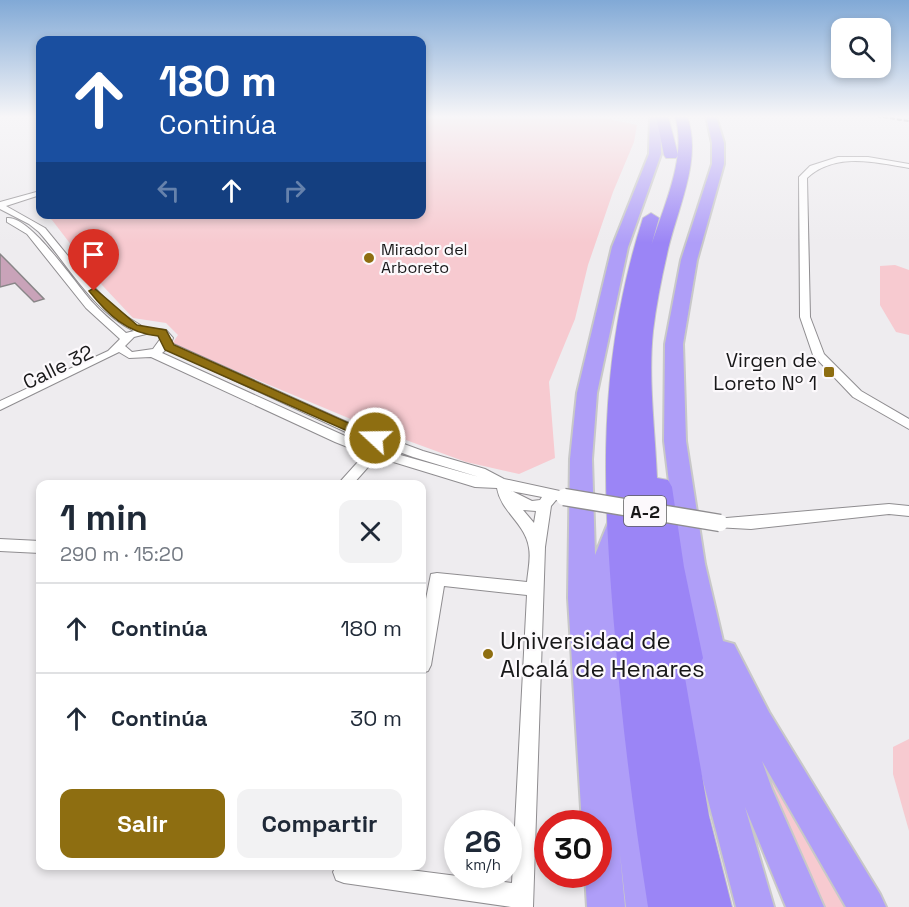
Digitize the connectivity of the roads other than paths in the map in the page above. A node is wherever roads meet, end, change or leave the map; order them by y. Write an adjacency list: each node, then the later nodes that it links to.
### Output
1 (653, 158): 33 (highway)
2 (670, 158): 22 (highway, A-2)
3 (685, 158): 13 (highway, A-2)
4 (718, 160): 26 (highway)
5 (909, 166): 16 (street)
6 (36, 194): 7 (street)
7 (1, 206): 8 (street); 9 (street)
8 (143, 331): 9 (street, Calle 32); 10 (street)
9 (122, 343): 12 (street); 14 (street, Calle 32)
10 (165, 344): 11 (street, Calle 32); 19 (street)
11 (152, 352): 12 (street, Calle 32); 17 (street)
12 (135, 356): 15 (street, Calle 32)
13 (641, 369): 29 (highway); 36 (highway, A-2)
14 (0, 406)
15 (0, 416)
16 (909, 425)
17 (374, 452): 18 (street); 19 (street)
18 (349, 480)
19 (503, 489): 20 (street); 25 (street)
20 (553, 499): 21 (street, bridge); 25 (street)
21 (909, 511)
22 (619, 524): 34 (highway); 35 (highway, A-2)
23 (0, 545): 24 (street)
24 (36, 547)
25 (537, 547): 27 (street)
26 (692, 564): 38 (highway); 39 (highway)
27 (535, 589): 28 (street); 32 (street)
28 (426, 642)
29 (686, 658): 37 (highway)
30 (385, 870): 31 (street); 32 (street)
31 (344, 872)
32 (523, 901)
33 (606, 907)
34 (645, 907)
35 (670, 907)
36 (710, 907)
37 (755, 907)
38 (805, 907)
39 (867, 907)

